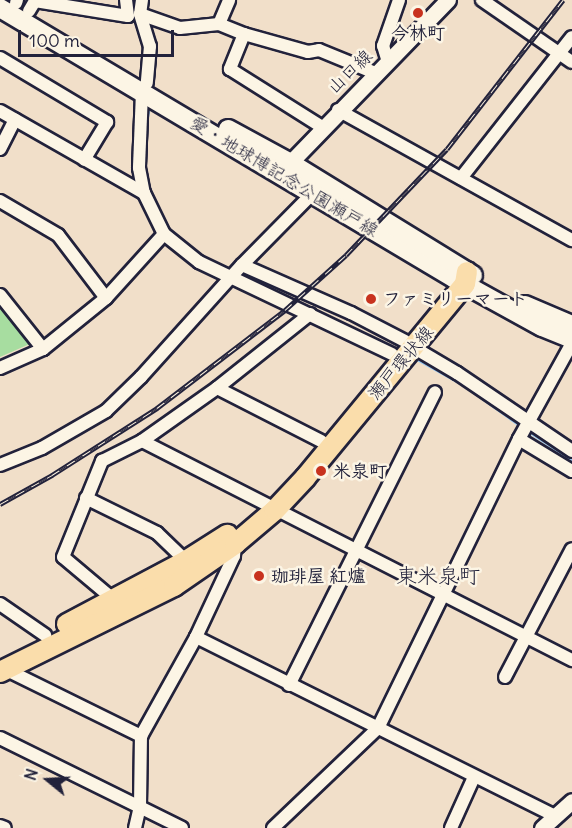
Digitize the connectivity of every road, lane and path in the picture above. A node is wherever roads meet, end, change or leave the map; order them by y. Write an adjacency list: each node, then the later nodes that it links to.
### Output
1 (126, 0): 7 (street)
2 (142, 0): 8 (street)
3 (229, 0): 9 (street)
4 (399, 0): 14 (street)
5 (448, 0): 14 (street, 山口線)
6 (482, 0): 12 (street)
7 (14, 4): 17 (main road, 愛・地球博記念公園瀬戸線); 17 (main road, 愛・地球博記念公園瀬戸線)
8 (140, 14): 9 (street); 17 (street)
9 (219, 24): 10 (street)
10 (244, 34): 16 (street); 21 (street)
11 (572, 37): 12 (street)
12 (560, 54): 15 (street); 25 (street)
13 (0, 58): 23 (street)
14 (388, 62): 16 (street, 山口線)
15 (572, 62)
16 (375, 73): 18 (street, 山口線)
17 (145, 87): 24 (main road, 愛・地球博記念公園瀬戸線); 26 (street)
18 (339, 110): 21 (street, 山口線); 25 (street)
19 (0, 111): 20 (street)
20 (15, 120): 22 (street); 23 (street)
21 (322, 127): 24 (street, 山口線)
22 (0, 149)
23 (84, 160): 26 (street)
24 (285, 168): 27 (main road, 愛・地球博記念公園瀬戸線); 33 (main road, 愛・地球博記念公園瀬戸線)
25 (461, 178): 30 (street)
26 (144, 193): 29 (street)
27 (313, 193): 31 (street); 33 (main road, 愛・地球博記念公園瀬戸線)
28 (0, 201): 35 (street)
29 (164, 234): 32 (street); 35 (street)
30 (572, 240)
31 (242, 265): 32 (street); 39 (street)
32 (231, 278): 36 (street); 49 (street)
33 (463, 278): 37 (main road, 愛・地球博記念公園瀬戸線); 38 (main road, 愛・地球博記念公園瀬戸線); 39 (main road, 瀬戸環状線)
34 (0, 295): 40 (street)
35 (106, 298): 40 (street)
36 (310, 314): 39 (street); 42 (street)
37 (572, 325)
38 (572, 341): 44 (street)
39 (404, 348): 44 (street); 47 (main road, 瀬戸環状線); 52 (main road, 瀬戸環状線)
40 (43, 349): 41 (street)
41 (0, 368)
42 (217, 388): 46 (street); 47 (street)
43 (435, 392): 54 (street)
44 (530, 424): 45 (street); 48 (street)
45 (519, 439): 50 (street); 57 (street)
46 (142, 441): 51 (street); 52 (street)
47 (321, 441): 52 (main road, 瀬戸環状線)
48 (572, 451)
49 (0, 465)
50 (572, 471)
51 (86, 498): 56 (street); 58 (street)
52 (269, 507): 53 (main road, 瀬戸環状線); 54 (street); 56 (main road, 瀬戸環状線)
53 (235, 544): 61 (street); 64 (main road, 瀬戸環状線)
54 (357, 549): 57 (street); 66 (street)
55 (572, 549): 62 (street)
56 (186, 561): 58 (main road, 瀬戸環状線)
57 (445, 595): 62 (street); 67 (street)
58 (113, 599): 60 (main road, 瀬戸環状線)
59 (0, 604): 60 (street)
60 (45, 635): 64 (main road, 瀬戸環状線)
61 (196, 637): 66 (street); 68 (street)
62 (526, 638): 63 (street); 65 (street)
63 (572, 660)
64 (2, 666): 68 (street)
65 (505, 677)
66 (289, 685): 67 (street)
67 (378, 728): 70 (street); 78 (street)
68 (141, 736): 72 (street)
69 (0, 738): 72 (street)
70 (474, 777): 73 (street); 79 (street)
71 (572, 801): 73 (street)
72 (140, 806): 76 (street); 77 (street)
73 (555, 816): 80 (street)
74 (0, 825): 75 (street)
75 (5, 828)
76 (135, 828)
77 (182, 828)
78 (273, 828)
79 (450, 828)
80 (542, 828)

